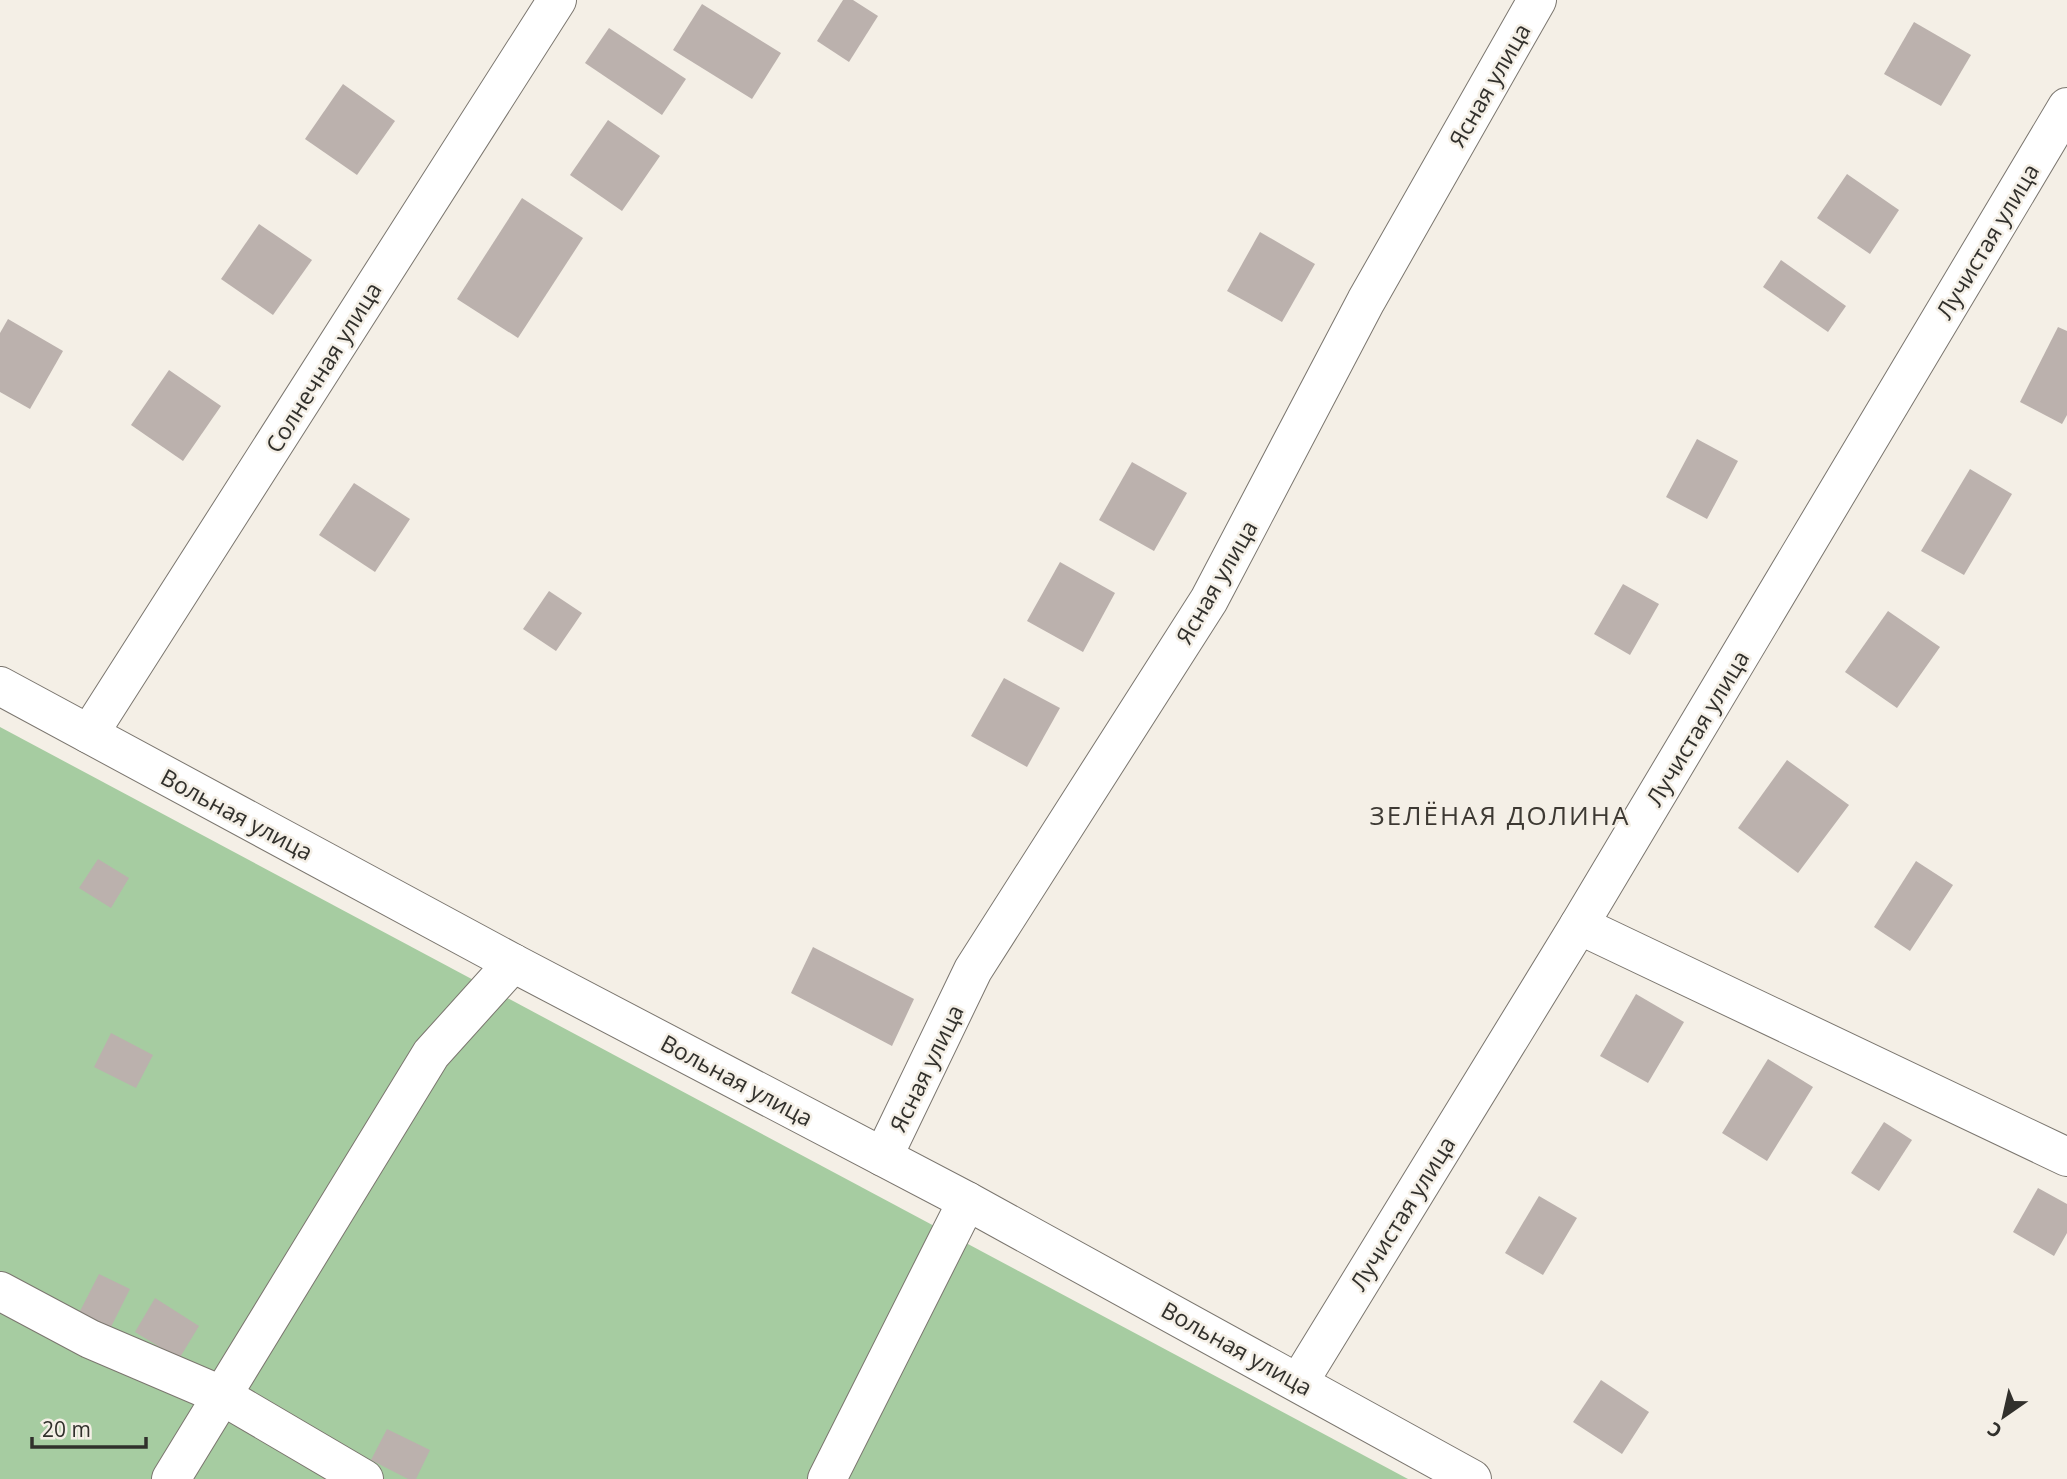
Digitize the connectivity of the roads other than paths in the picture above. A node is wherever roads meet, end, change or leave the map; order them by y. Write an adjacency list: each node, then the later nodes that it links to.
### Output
1 (557, 0): 5 (street, Солнечная улица)
2 (1537, 0): 8 (street, Ясная улица)
3 (2067, 107): 6 (street, Лучистая улица)
4 (0, 686): 5 (street, Вольная улица)
5 (89, 734): 7 (street, Вольная улица)
6 (1579, 925): 9 (street); 12 (street, Лучистая улица)
7 (513, 963): 8 (street, Вольная улица); 13 (street)
8 (883, 1157): 10 (street, Вольная улица)
9 (2067, 1157)
10 (967, 1200): 12 (street, Вольная улица); 16 (street)
11 (0, 1291): 13 (street)
12 (1298, 1382): 17 (street, Вольная улица)
13 (221, 1395): 14 (street); 15 (street)
14 (171, 1479)
15 (364, 1479)
16 (827, 1479)
17 (1472, 1479)

